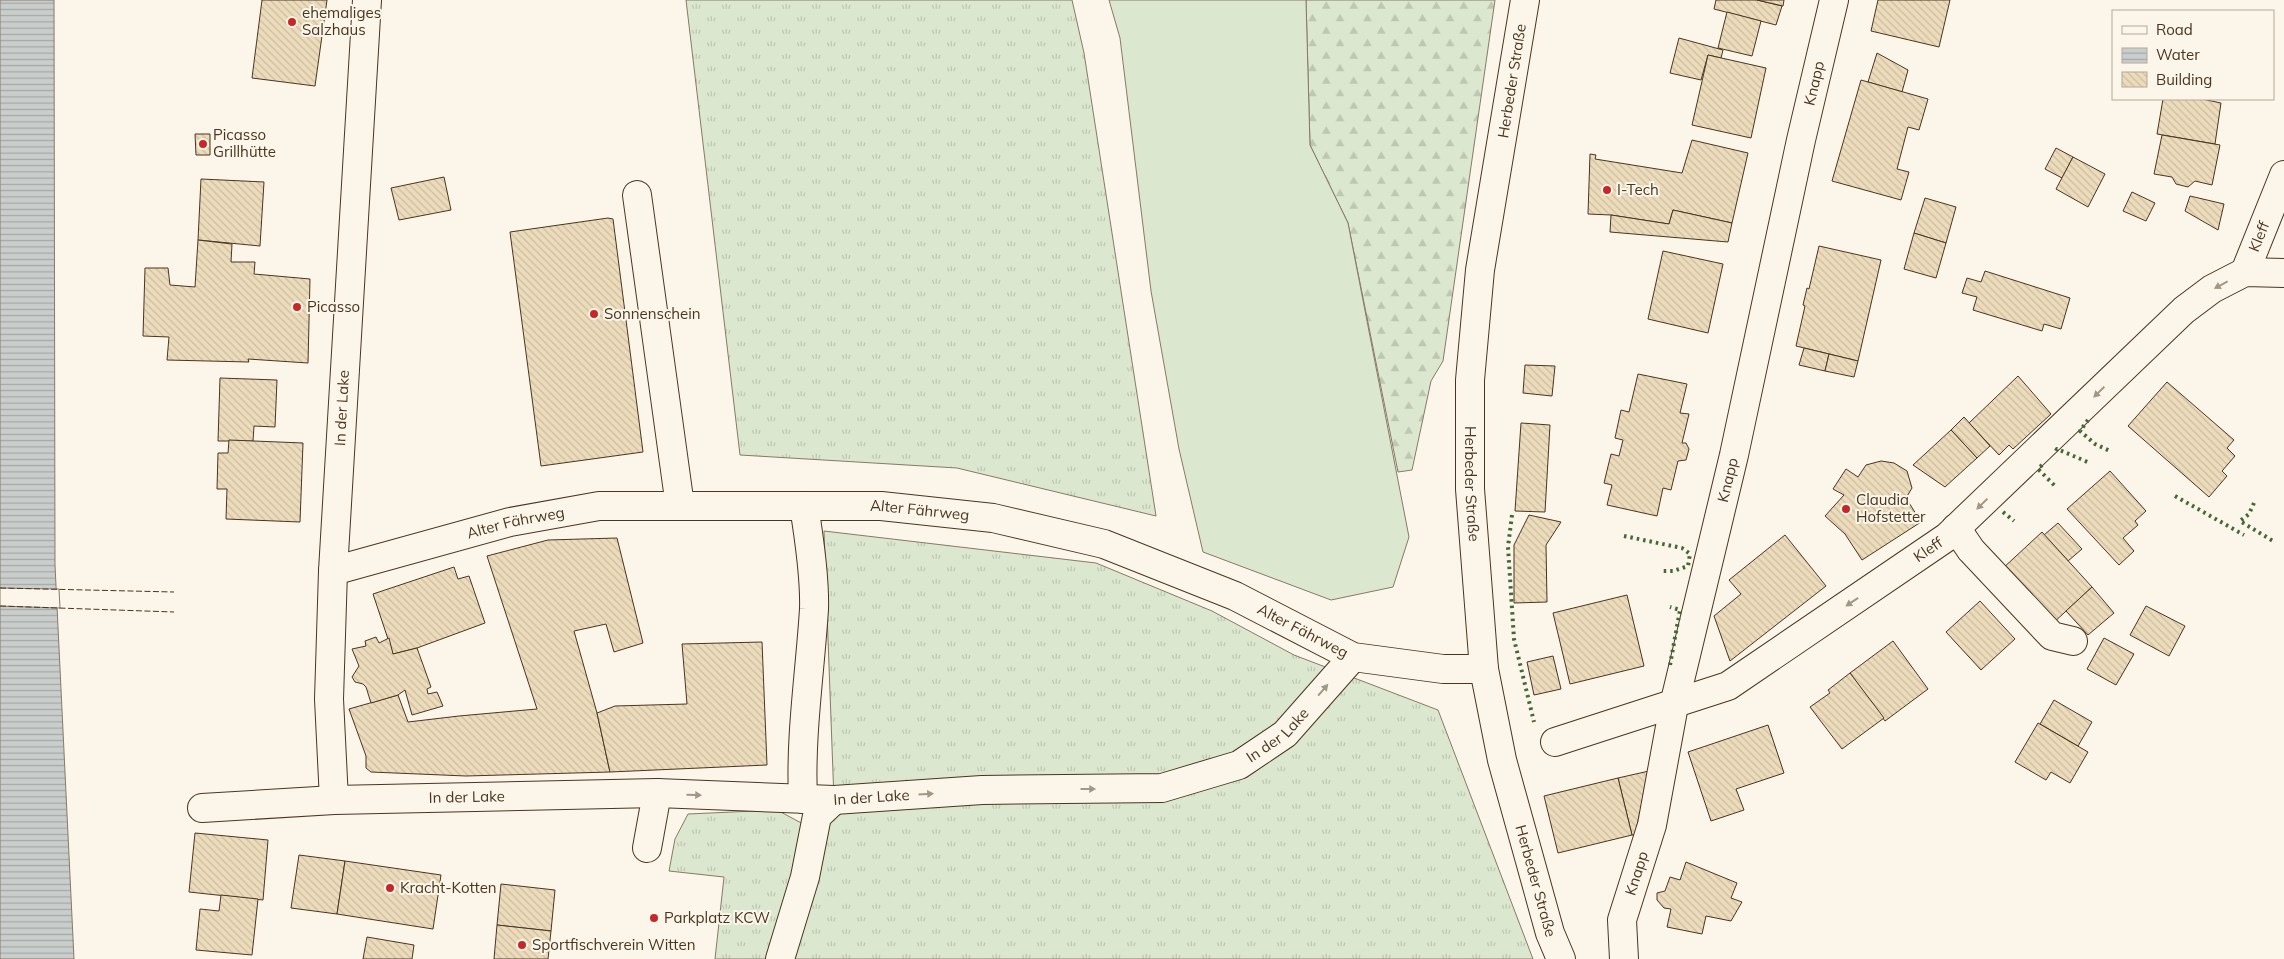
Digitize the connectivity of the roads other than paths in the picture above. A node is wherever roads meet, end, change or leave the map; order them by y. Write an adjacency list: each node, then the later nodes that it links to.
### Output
1 (366, 0): 11 (street, In der Lake)
2 (1525, 0): 14 (street, Herbeder Straße)
3 (1834, 0): 15 (street, Knapp)
4 (2284, 176): 6 (street, Kleff)
5 (637, 195): 8 (street)
6 (2245, 272): 7 (street, Kleff); 10 (street, Kleff, one-way to 10)
7 (2284, 273)
8 (680, 506): 9 (street, Alter Fährweg); 11 (street, Alter Fährweg)
9 (804, 506): 13 (street, Alter Fährweg); 18 (street)
10 (1956, 528): 12 (street); 15 (street, Kleff, one-way to 15)
11 (333, 570): 19 (street, In der Lake)
12 (2073, 640)
13 (1352, 657): 14 (street, Alter Fährweg); 20 (street, In der Lake, one-way to 13)
14 (1484, 669): 24 (street, Herbeder Straße)
15 (1674, 705): 16 (street, Kleff); 25 (street, Knapp)
16 (1555, 742)
17 (657, 793): 18 (street, In der Lake, one-way to 18); 19 (street, In der Lake); 22 (street)
18 (803, 799): 20 (street, In der Lake)
19 (334, 800): 21 (street)
20 (834, 800): 23 (street)
21 (202, 808)
22 (647, 848)
23 (780, 959)
24 (1561, 959)
25 (1624, 959)

